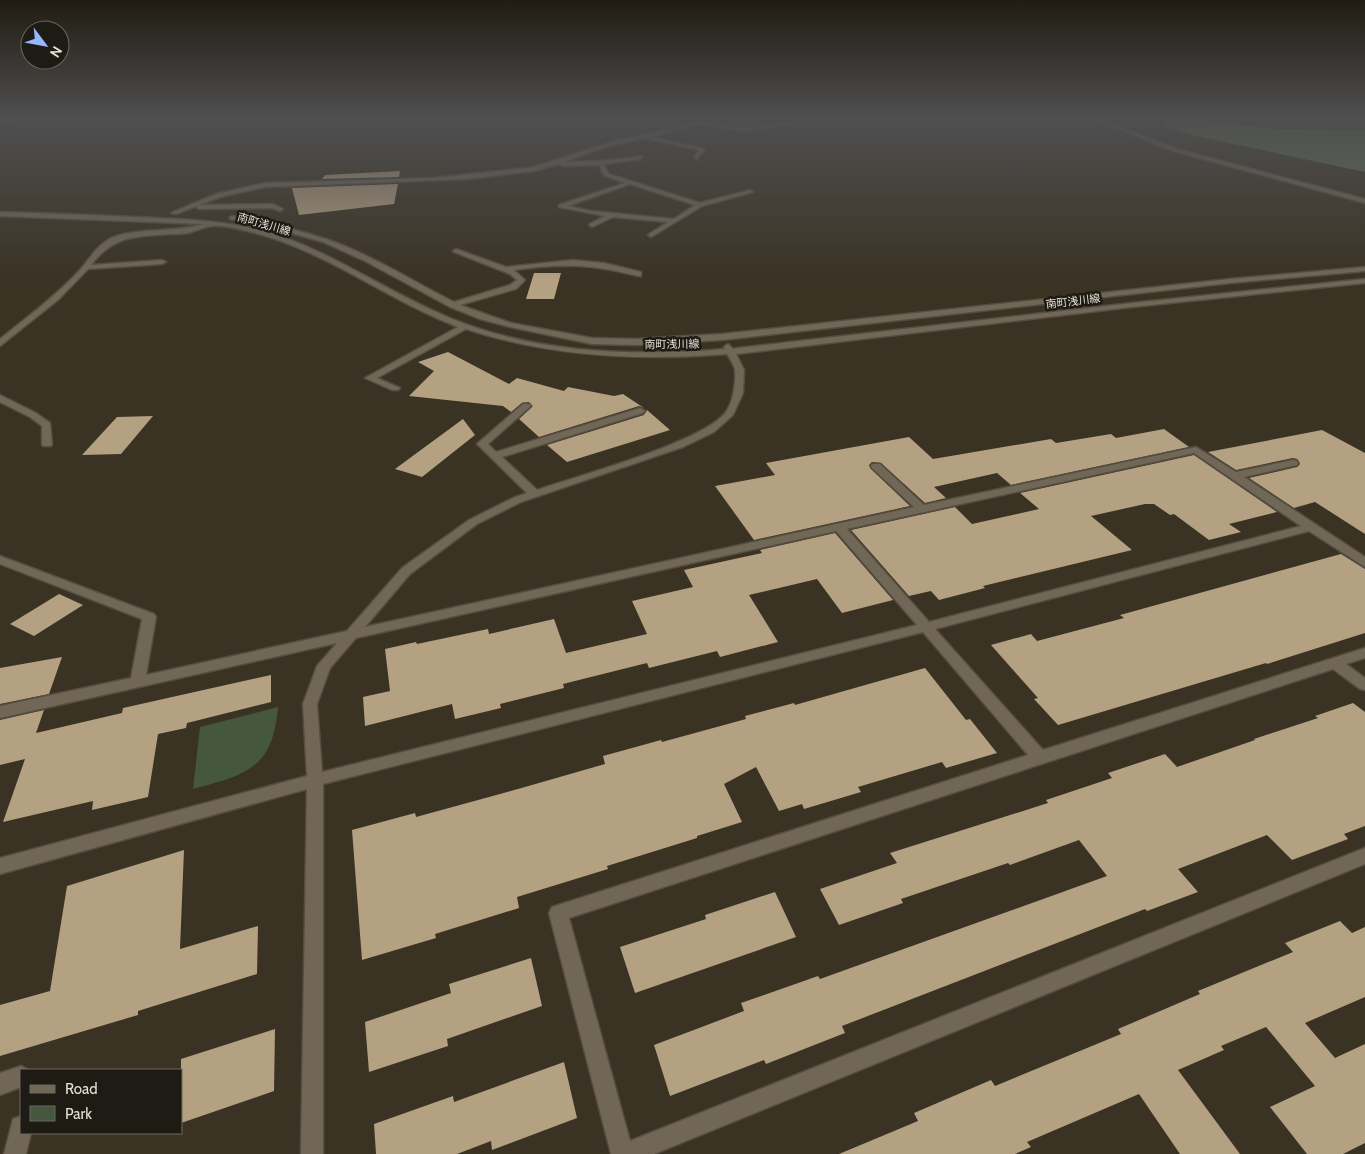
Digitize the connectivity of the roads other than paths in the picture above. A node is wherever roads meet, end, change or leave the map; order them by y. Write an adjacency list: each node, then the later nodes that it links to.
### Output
1 (499, 173): 8 (street)
2 (605, 173): 4 (street)
3 (1261, 173): 6 (street)
4 (629, 183): 7 (street); 13 (street)
5 (750, 192): 7 (street)
6 (1365, 201)
7 (700, 205): 15 (street)
8 (188, 206): 10 (street); 11 (street)
9 (0, 207): 11 (street, 南町浅川線)
10 (280, 209)
11 (174, 213): 14 (street, 南町浅川線)
12 (0, 214): 16 (street, 南町浅川線)
13 (612, 215): 15 (street); 17 (street)
14 (230, 217): 16 (street); 26 (street, 南町浅川線)
15 (675, 221): 18 (street)
16 (213, 224): 21 (street); 27 (street, 南町浅川線)
17 (592, 225)
18 (651, 235)
19 (456, 250): 23 (street)
20 (162, 262): 21 (street)
21 (86, 267): 29 (street)
22 (1365, 268): 28 (street, 南町浅川線)
23 (507, 270): 24 (street); 26 (street)
24 (638, 274)
25 (1365, 281): 30 (street, 南町浅川線)
26 (453, 305): 28 (street, 南町浅川線)
27 (464, 327): 30 (street, 南町浅川線); 31 (street)
28 (722, 337): 30 (street)
29 (0, 343)
30 (732, 353): 40 (street)
31 (395, 388)
32 (0, 398): 35 (street)
33 (526, 406): 36 (street)
34 (640, 411): 36 (street)
35 (47, 444)
36 (494, 456): 40 (street)
37 (1293, 463): 39 (street)
38 (876, 466): 41 (street)
39 (1234, 476): 41 (street); 43 (street)
40 (535, 494): 47 (street)
41 (922, 509): 42 (street)
42 (839, 526): 46 (street); 47 (street)
43 (1309, 527): 45 (street); 46 (street)
44 (0, 560): 50 (street)
45 (1365, 563)
46 (926, 627): 53 (street); 54 (street)
47 (351, 634): 50 (street); 54 (street)
48 (1365, 653): 49 (street)
49 (1336, 663): 51 (street); 53 (street)
50 (138, 680): 52 (street)
51 (1365, 685)
52 (0, 712)
53 (1040, 758): 62 (street)
54 (315, 780): 56 (street); 61 (street)
55 (1365, 856): 63 (street)
56 (0, 866)
57 (20, 1077): 58 (street)
58 (0, 1084)
59 (20, 1132): 60 (street)
60 (15, 1154)
61 (312, 1154)
62 (622, 1154)
63 (626, 1154)

